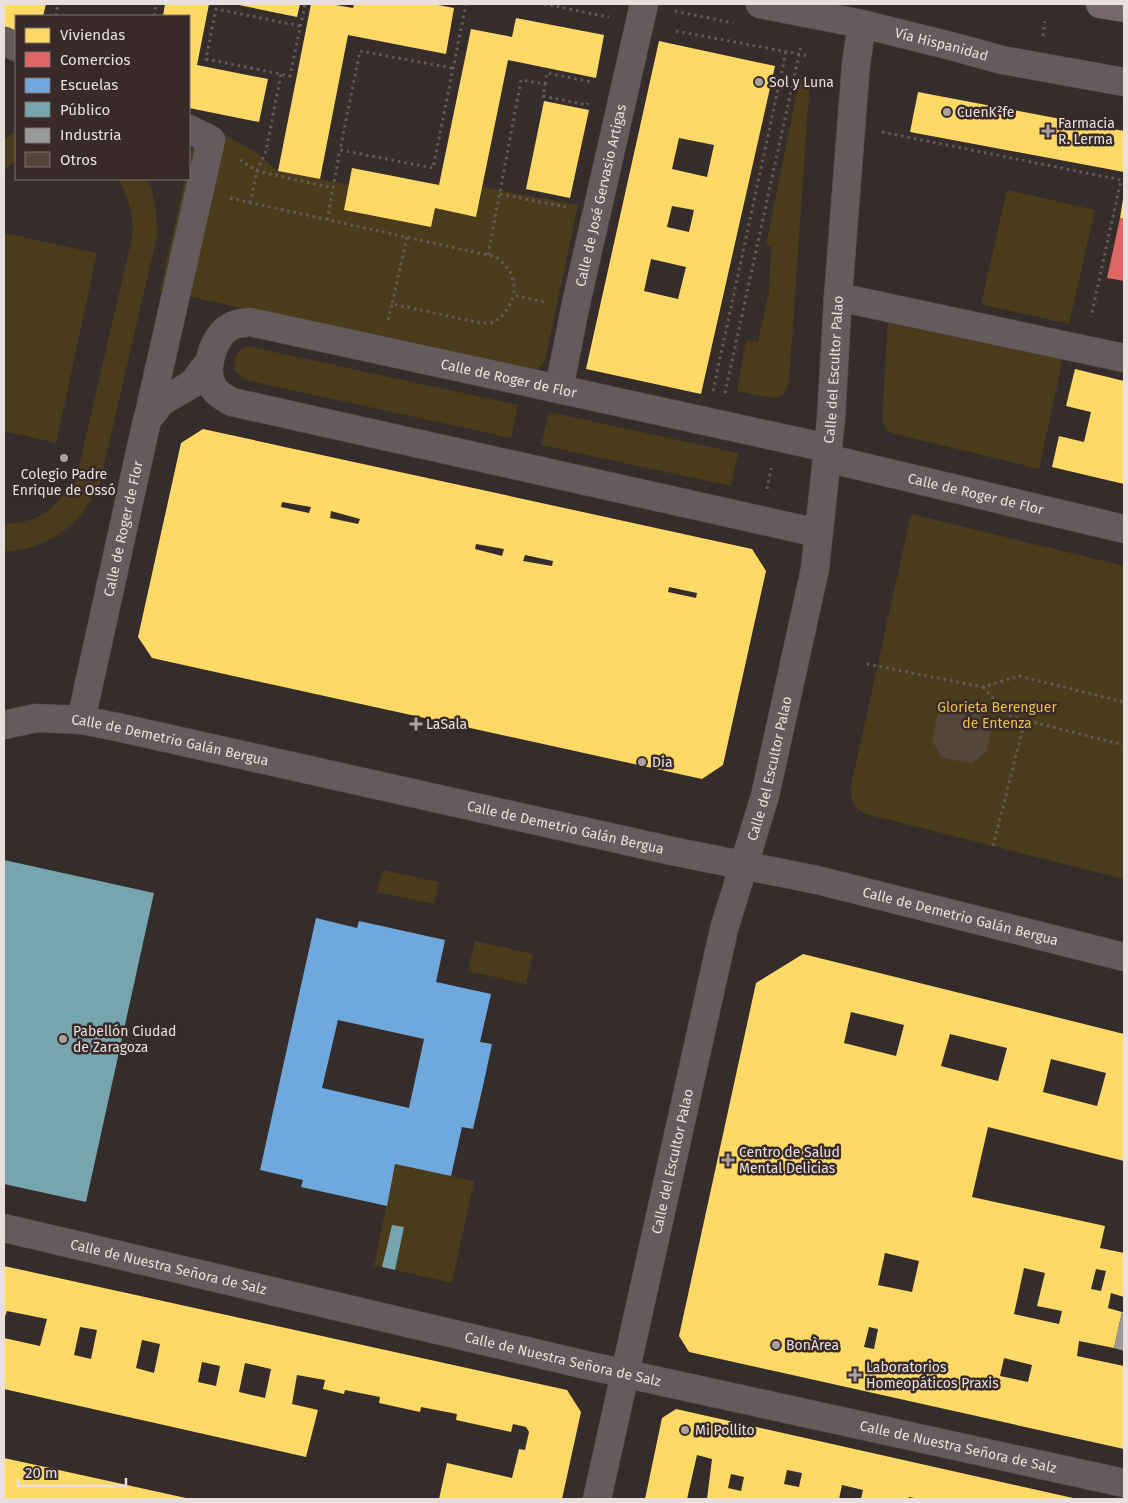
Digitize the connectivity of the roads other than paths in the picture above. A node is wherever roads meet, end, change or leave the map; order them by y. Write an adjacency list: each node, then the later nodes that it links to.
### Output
1 (644, 4): 11 (street, Calle de José Gervasio Artigas)
2 (760, 4): 5 (street, Vía Hispanidad)
3 (1100, 4): 4 (highway)
4 (1124, 8)
5 (862, 24): 6 (street, Vía Hispanidad); 8 (street, Calle del Escultor Palao)
6 (1124, 82)
7 (200, 135): 12 (street)
8 (838, 297): 9 (street); 13 (street, Calle del Escultor Palao)
9 (1124, 358)
10 (209, 362): 11 (street, Calle de Roger de Flor); 12 (street, Calle de Roger de Flor); 15 (street)
11 (559, 389): 13 (street, Calle de Roger de Flor)
12 (147, 420): 16 (street, Calle de Roger de Flor)
13 (827, 453): 14 (street, Calle de Roger de Flor); 15 (street, Calle del Escultor Palao)
14 (1124, 529)
15 (818, 533): 18 (street, Calle del Escultor Palao)
16 (81, 720): 17 (street, Calle de Demetrio Galán Bergua); 18 (street, Calle de Demetrio Galán Bergua)
17 (4, 725)
18 (744, 865): 19 (street, Calle de Demetrio Galán Bergua); 21 (street, Calle del Escultor Palao)
19 (1124, 957)
20 (4, 1228): 21 (street, Calle de Nuestra Señora de Salz)
21 (624, 1373): 22 (street, Calle de Nuestra Señora de Salz); 23 (street, Calle del Escultor Palao)
22 (1124, 1483)
23 (596, 1499)

